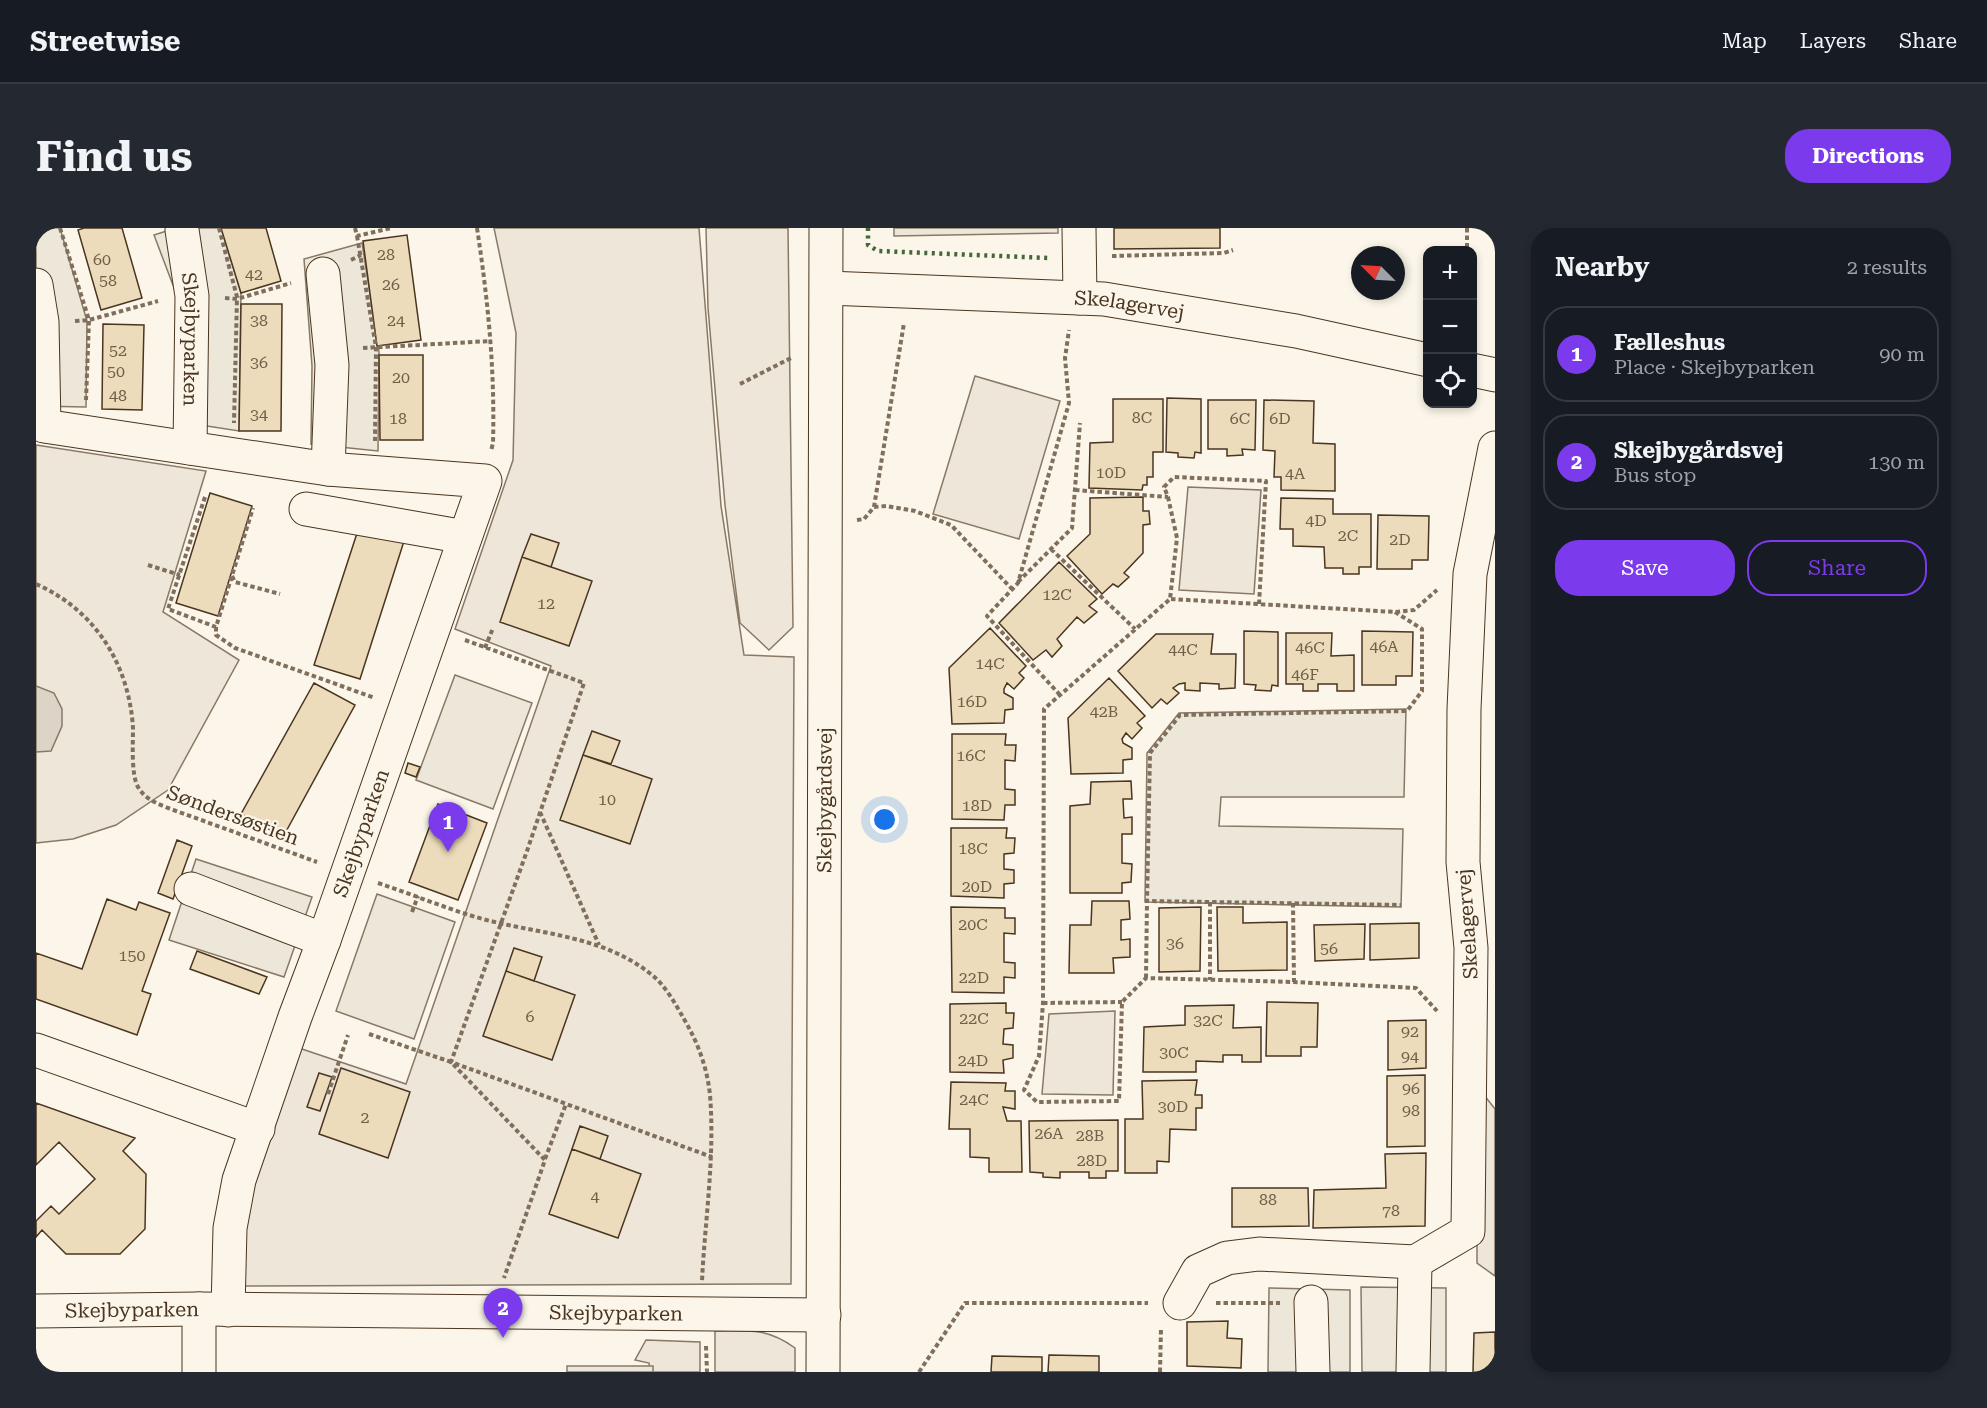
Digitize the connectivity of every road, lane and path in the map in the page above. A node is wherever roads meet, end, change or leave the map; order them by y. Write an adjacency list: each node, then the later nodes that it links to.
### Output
1 (60, 228): 21 (path)
2 (219, 228): 20 (path)
3 (355, 228): 10 (path)
4 (391, 228): 10 (path)
5 (477, 228): 23 (path)
6 (826, 228): 16 (street, Skejbygårdsvej)
7 (1079, 228): 19 (street)
8 (1467, 228): 11 (path)
9 (182, 230): 18 (street, Skejbyparken)
10 (357, 236): 24 (path)
11 (1467, 246)
12 (1233, 250): 13 (path)
13 (1102, 256)
14 (308, 278): 20 (path); 25 (street)
15 (36, 285): 22 (street)
16 (827, 288): 17 (street, Skelagervej); 26 (street, Skejbygårdsvej)
17 (910, 291): 19 (street, Skelagervej); 52 (path)
18 (192, 296): 20 (path); 21 (path); 33 (street, Skejbyparken)
19 (1080, 298): 27 (street, Skelagervej); 50 (path)
20 (237, 299): 35 (path)
21 (89, 320): 22 (path); 32 (path)
22 (42, 322): 32 (street)
23 (491, 341): 24 (path); 38 (path)
24 (376, 347): 25 (path); 37 (path)
25 (330, 350): 36 (street)
26 (827, 354): 30 (path); 99 (street, Skejbygårdsvej)
27 (1423, 359)
28 (1477, 371): 29 (street)
29 (1495, 375)
30 (740, 384)
31 (1080, 423): 39 (path)
32 (85, 432): 33 (street)
33 (190, 448): 35 (street)
34 (1495, 448): 47 (street, Skelagervej)
35 (234, 454): 36 (street)
36 (328, 469): 37 (street)
37 (374, 472): 38 (street)
38 (485, 481): 44 (street, Skejbyparken)
39 (1075, 490): 41 (path); 45 (path)
40 (205, 497): 48 (path)
41 (1168, 497): 54 (path); 55 (path)
42 (253, 508): 49 (path)
43 (306, 509): 44 (street)
44 (465, 537): 58 (street, Skejbyparken)
45 (1051, 549): 50 (path); 60 (path)
46 (148, 565): 48 (path)
47 (1470, 574): 56 (path); 76 (street, Skelagervej)
48 (180, 575): 57 (path)
49 (231, 575): 53 (path); 57 (path)
50 (1018, 583): 52 (path)
51 (36, 584): 65 (path, Søndersøstien)
52 (1012, 590): 62 (path)
53 (280, 594)
54 (1170, 599): 55 (path); 60 (path)
55 (1259, 604): 56 (path)
56 (1395, 612): 68 (path)
57 (216, 627): 63 (path)
58 (433, 628): 61 (path); 63 (street, Skejbyparken)
59 (493, 628): 61 (path)
60 (1135, 630): 62 (path)
61 (485, 648): 64 (path)
62 (1060, 695): 81 (path)
63 (405, 709): 65 (street, Skejbyparken)
64 (539, 812): 73 (path); 75 (path)
65 (348, 873): 67 (path, Søndersøstien); 74 (street, Skejbyparken)
66 (191, 889): 74 (street)
67 (418, 896): 72 (path); 73 (path, Søndersøstien)
68 (1147, 901): 69 (path); 77 (path)
69 (1210, 902): 70 (path); 78 (path)
70 (1293, 903): 71 (path); 79 (path)
71 (1401, 905)
72 (412, 912)
73 (500, 923): 75 (path, Søndersøstien); 86 (path)
74 (324, 940): 89 (street, Skejbyparken)
75 (600, 946): 90 (path, Søndersøstien)
76 (1483, 948): 84 (street, Skelagervej)
77 (1146, 978): 78 (path); 80 (path)
78 (1210, 980): 79 (path)
79 (1294, 982): 84 (path)
80 (1122, 1002): 81 (path); 81 (path)
81 (1043, 1003)
82 (369, 1034): 86 (path)
83 (348, 1035): 87 (path)
84 (1470, 1048): 92 (street, Skelagervej)
85 (36, 1050): 89 (street)
86 (451, 1062): 88 (path); 91 (path)
87 (328, 1094)
88 (566, 1104): 90 (path); 91 (path)
89 (258, 1129): 95 (street, Skejbyparken)
90 (712, 1157): 98 (path, Søndersøstien)
91 (545, 1160): 97 (path)
92 (1415, 1262): 94 (street); 106 (street)
93 (1311, 1302): 94 (path); 105 (street)
94 (1171, 1303): 103 (path); 104 (path)
95 (213, 1310): 96 (street, Skejbyparken); 97 (street, Skejbyparken); 100 (street)
96 (36, 1311)
97 (492, 1313): 98 (street, Skejbyparken)
98 (704, 1313): 99 (street, Skejbyparken); 101 (path, Søndersøstien)
99 (824, 1315): 102 (street, Skejbygårdsvej)
100 (199, 1372)
101 (707, 1372)
102 (823, 1372)
103 (919, 1372)
104 (1160, 1372)
105 (1313, 1372)
106 (1413, 1372)

